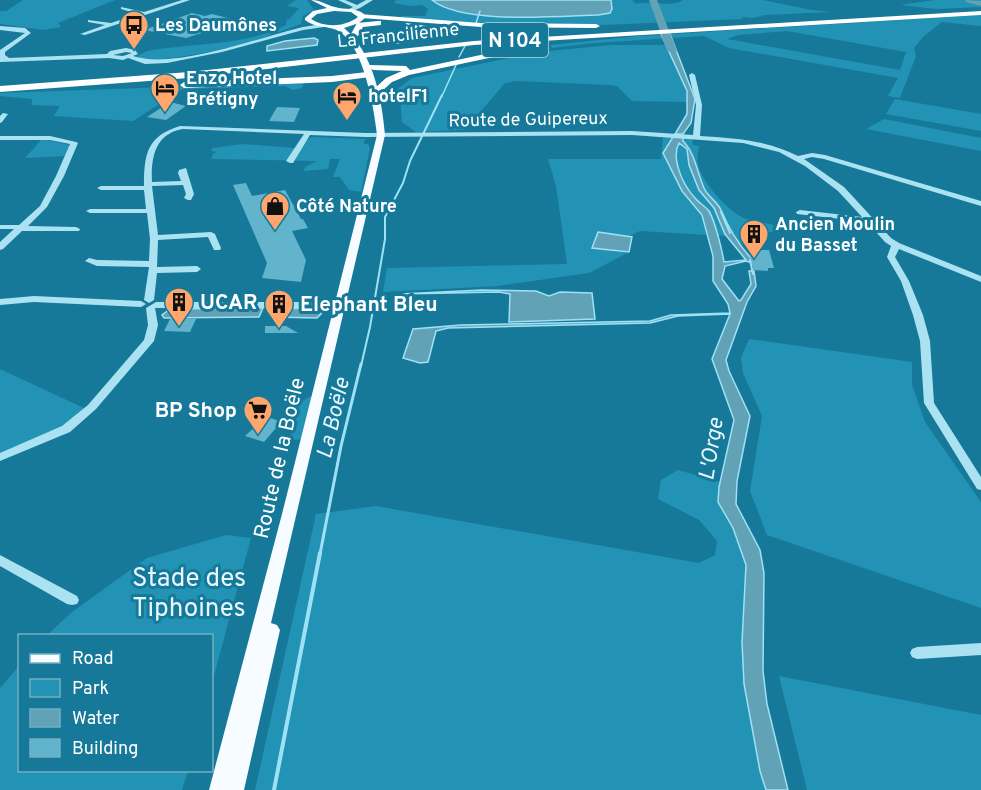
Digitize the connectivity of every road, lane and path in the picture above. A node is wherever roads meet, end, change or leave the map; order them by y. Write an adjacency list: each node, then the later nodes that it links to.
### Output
1 (314, 0): 6 (main road); 7 (main road)
2 (342, 0): 10 (street)
3 (370, 0): 10 (street)
4 (181, 1): 9 (street)
5 (123, 8): 9 (street)
6 (334, 9): 7 (main road); 10 (main road)
7 (319, 11): 12 (main road)
8 (981, 11): 20 (highway); 20 (highway)
9 (143, 14): 14 (street)
10 (355, 14): 13 (highway); 16 (main road); 17 (highway); 23 (main road)
11 (90, 21): 14 (street)
12 (308, 21): 16 (main road); 19 (street)
13 (387, 22): 23 (highway); 24 (highway)
14 (115, 24): 22 (street)
15 (611, 25): 21 (highway)
16 (325, 26): 19 (street); 30 (main road)
17 (601, 26)
18 (0, 28): 28 (street)
19 (299, 28): 28 (street)
20 (671, 29): 21 (highway)
21 (652, 30): 24 (highway, La Francilienne / N 104); 25 (highway, La Francilienne / N 104); 29 (highway)
22 (83, 34)
23 (355, 34): 30 (main road)
24 (384, 45): 25 (highway, La Francilienne / N 104)
25 (376, 50): 26 (highway, La Francilienne / N 104)
26 (347, 53): 33 (highway, La Francilienne / N 104); 35 (highway, La Francilienne / N 104)
27 (0, 60): 28 (street)
28 (8, 60)
29 (427, 68): 30 (highway); 34 (highway)
30 (370, 70): 32 (highway); 34 (main road, Route de la Boële)
31 (692, 75): 40 (street)
32 (332, 79): 34 (highway); 35 (highway)
33 (0, 81)
34 (374, 89): 39 (main road, Route de la Boële)
35 (0, 90)
36 (3, 114): 37 (street)
37 (0, 121)
38 (308, 133): 39 (street, Route de Guipereux); 43 (street); 46 (street, Route de Guipereux)
39 (384, 135): 40 (street, Route de Guipereux); 69 (main road, Route de la Boële)
40 (696, 136): 42 (street, Route de Guipereux)
41 (0, 138): 55 (street)
42 (799, 158): 49 (street); 53 (street)
43 (290, 160)
44 (183, 170): 45 (street)
45 (185, 183): 46 (street); 48 (street)
46 (147, 186): 47 (street); 51 (street)
47 (100, 188)
48 (188, 198)
49 (981, 204)
50 (90, 211): 51 (street)
51 (151, 211): 59 (street)
52 (800, 212): 53 (street)
53 (870, 220): 60 (street)
54 (0, 227): 55 (street)
55 (20, 228): 56 (street); 61 (street)
56 (76, 229)
57 (202, 230): 58 (street)
58 (211, 234): 59 (street); 62 (street)
59 (154, 238): 64 (street)
60 (896, 245): 66 (street); 71 (street)
61 (0, 247)
62 (217, 248)
63 (88, 261): 64 (street)
64 (153, 267): 65 (street); 68 (street)
65 (197, 269)
66 (981, 279)
67 (0, 302): 68 (street)
68 (149, 304): 69 (street); 70 (street)
69 (343, 304): 76 (main road, Route de la Boële); 77 (main road, Route de la Boële)
70 (0, 457)
71 (981, 486)
72 (0, 560): 73 (street)
73 (72, 600)
74 (981, 648): 75 (street)
75 (917, 653)
76 (219, 790)
77 (234, 790)

